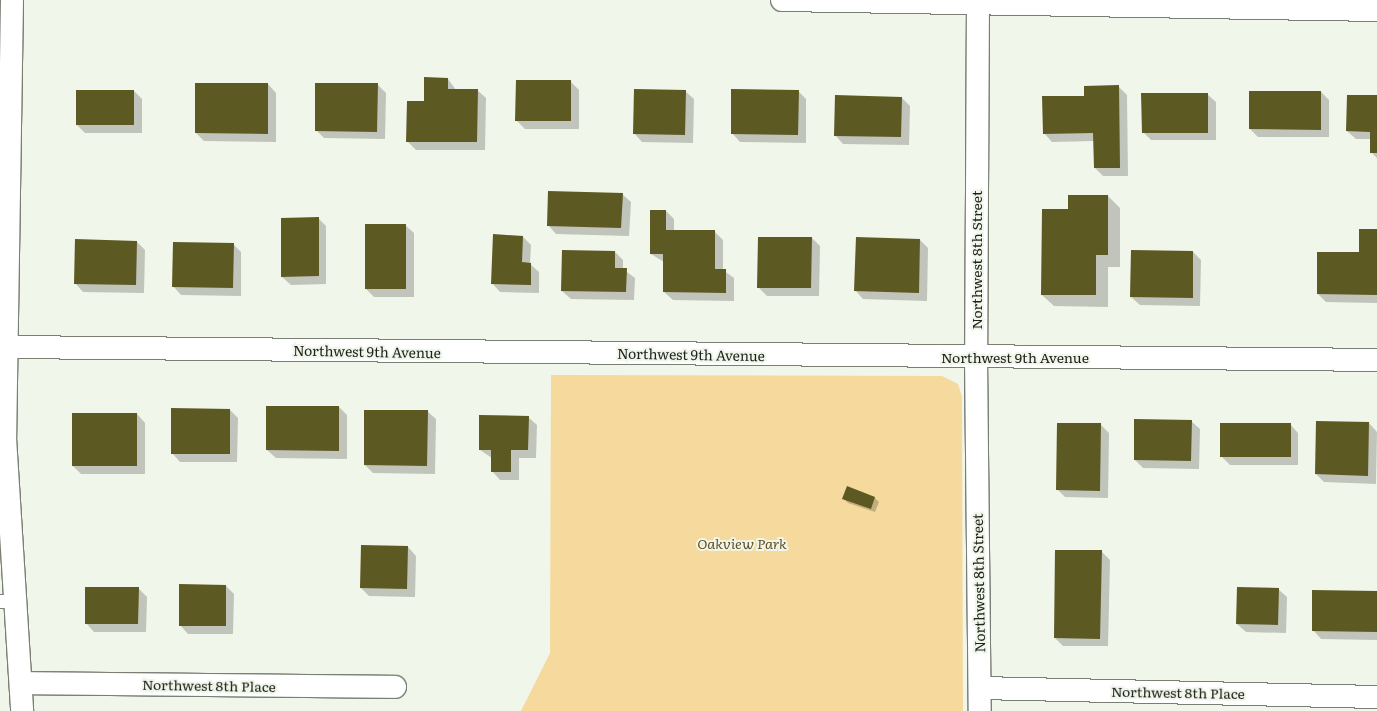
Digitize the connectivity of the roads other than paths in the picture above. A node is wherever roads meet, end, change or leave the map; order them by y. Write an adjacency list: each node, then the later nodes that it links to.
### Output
1 (12, 0): 5 (street)
2 (782, 0): 3 (street)
3 (978, 1): 4 (street); 6 (street, Northwest 8th Street)
4 (1377, 10)
5 (6, 347): 6 (street, Northwest 9th Avenue); 8 (street)
6 (976, 357): 7 (street, Northwest 9th Avenue); 13 (street, Northwest 8th Street)
7 (1377, 360)
8 (3, 438): 9 (street)
9 (4, 509): 10 (street)
10 (8, 601): 11 (street)
11 (22, 683): 12 (street, Northwest 8th Place); 15 (street)
12 (396, 687)
13 (980, 688): 14 (street, Northwest 8th Place); 16 (street, Northwest 8th Street)
14 (1377, 697)
15 (22, 711)
16 (980, 711)

